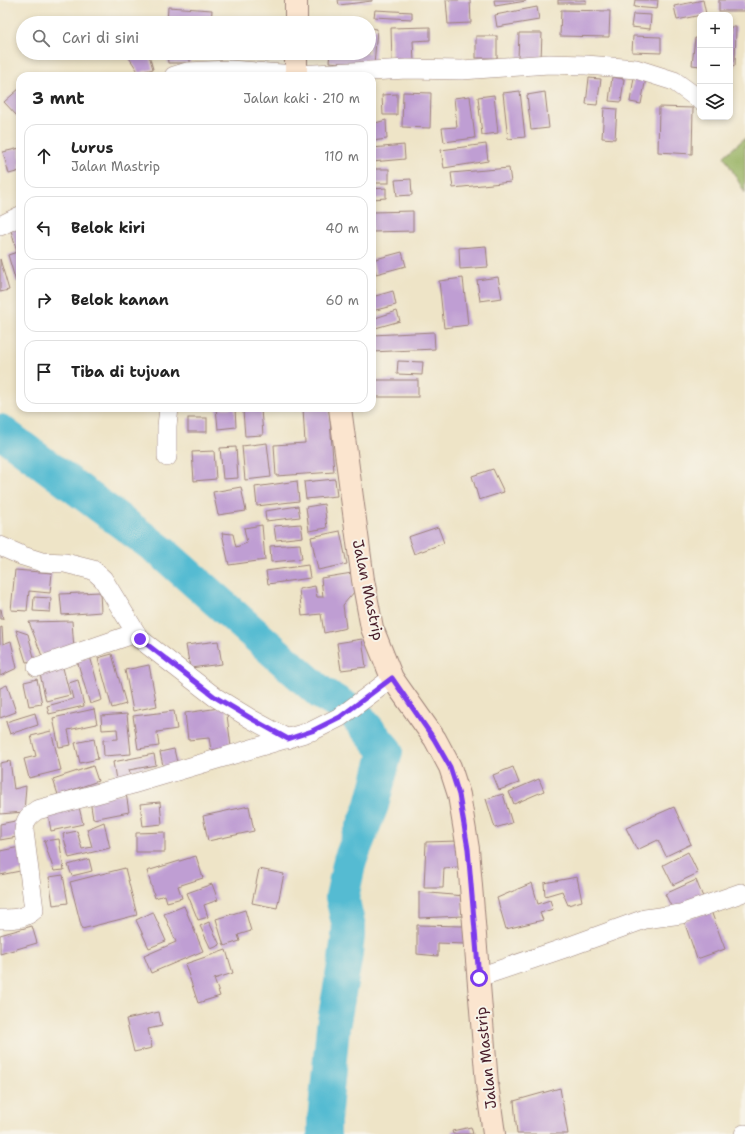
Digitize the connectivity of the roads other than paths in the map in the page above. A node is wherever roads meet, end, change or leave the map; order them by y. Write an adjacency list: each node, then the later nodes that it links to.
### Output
1 (296, 0): 2 (main road)
2 (296, 16)
3 (296, 60): 6 (main road)
4 (187, 72): 5 (street)
5 (256, 72)
6 (296, 72)
7 (352, 72): 8 (street)
8 (697, 98)
9 (16, 218): 10 (street)
10 (0, 226)
11 (168, 412): 13 (street)
12 (341, 412): 17 (main road, Jalan Mastrip)
13 (167, 458)
14 (0, 546): 15 (street)
15 (136, 633): 16 (street); 18 (street)
16 (37, 668)
17 (392, 678): 18 (street); 21 (main road, Jalan Mastrip)
18 (288, 739): 20 (street)
19 (741, 893): 21 (street)
20 (0, 919)
21 (479, 978): 22 (main road, Jalan Mastrip)
22 (494, 1134)

